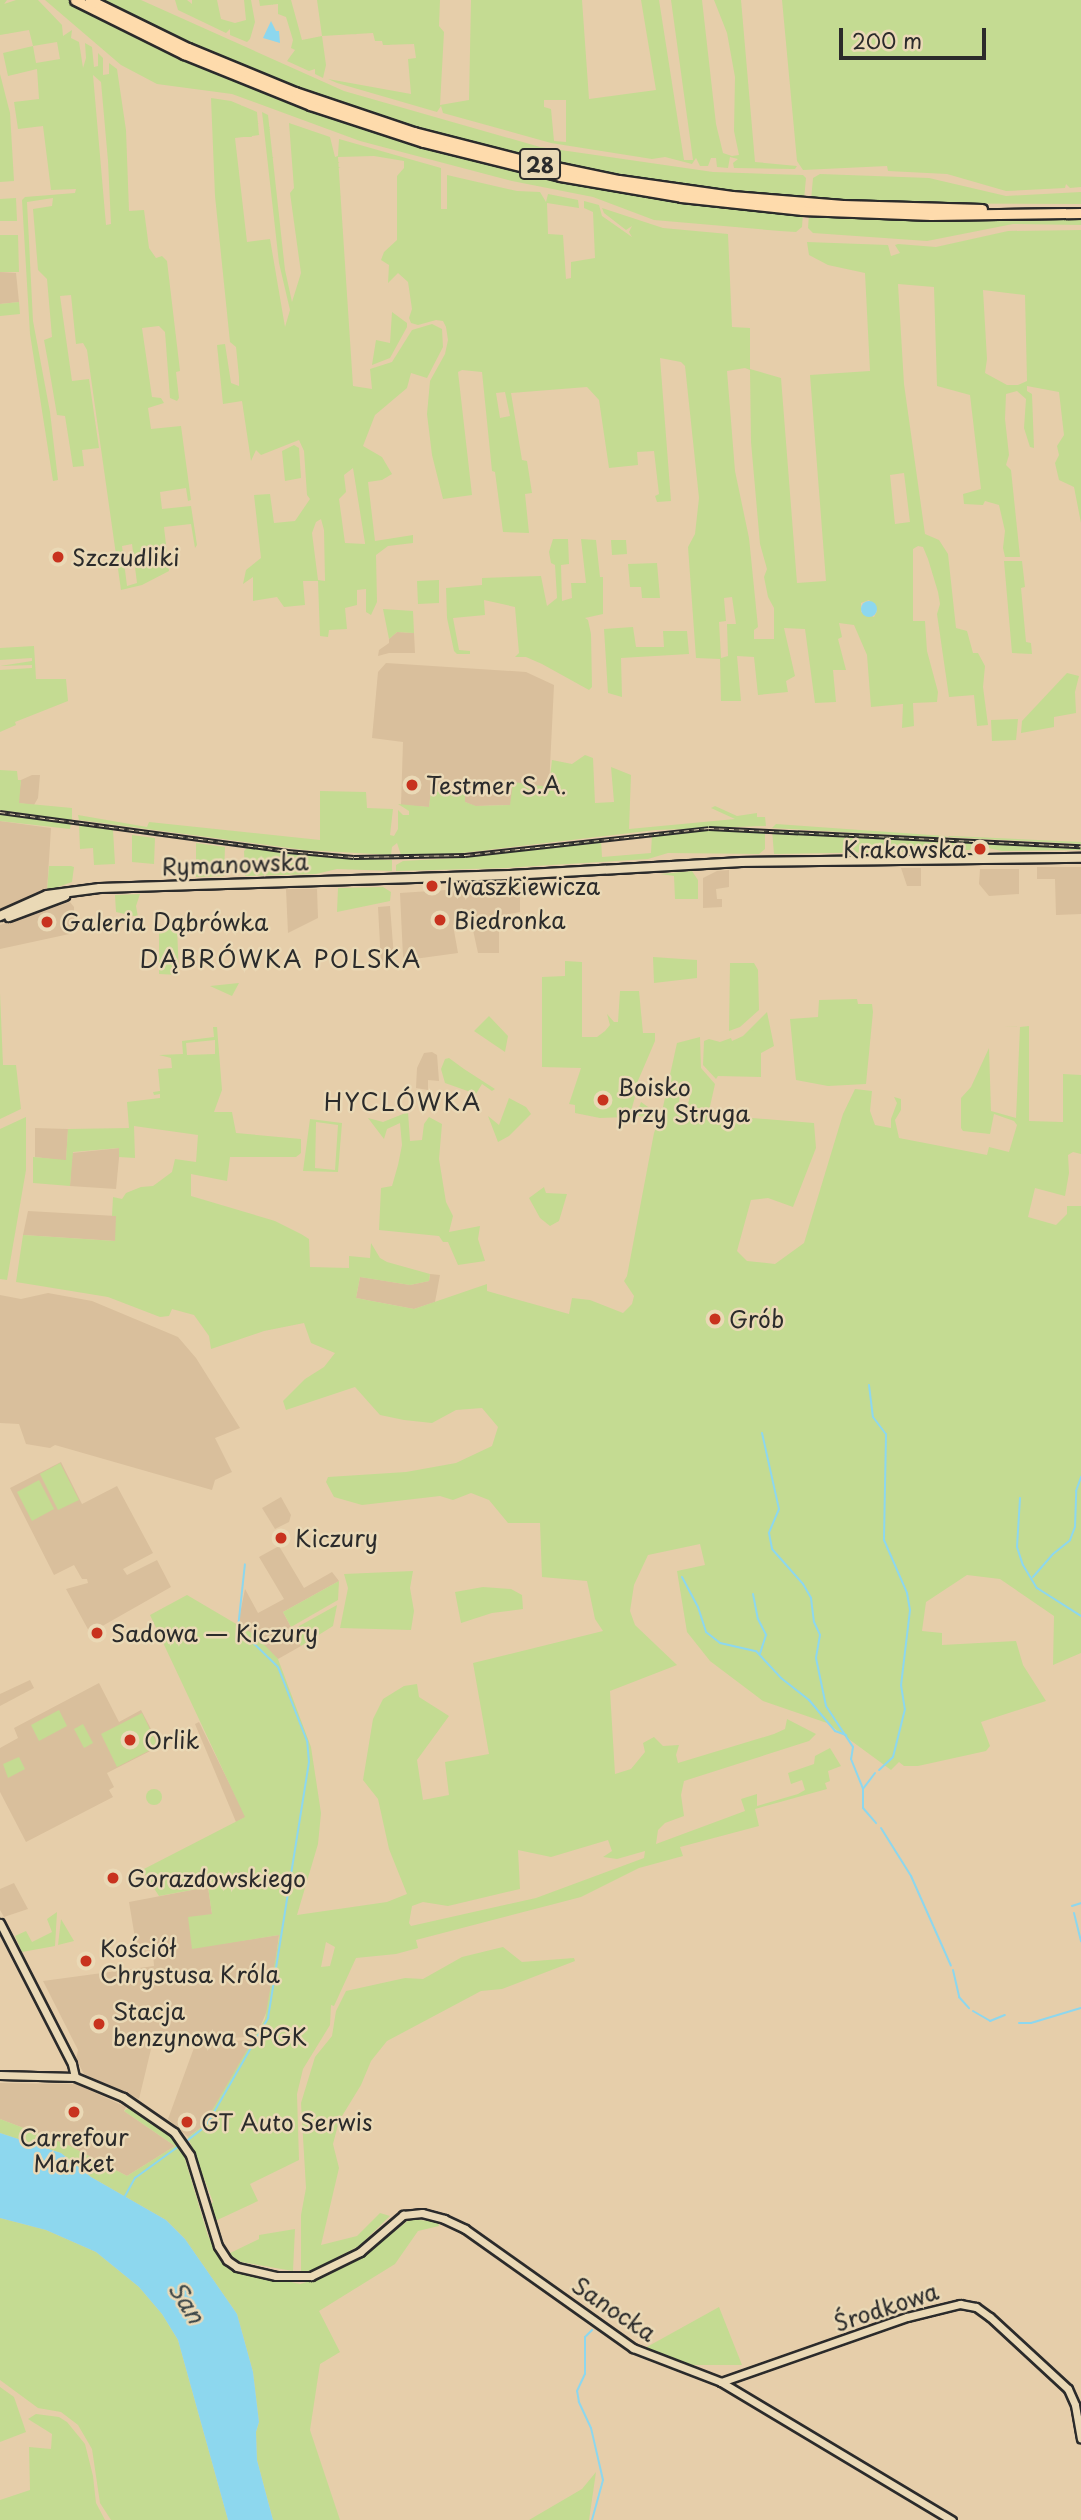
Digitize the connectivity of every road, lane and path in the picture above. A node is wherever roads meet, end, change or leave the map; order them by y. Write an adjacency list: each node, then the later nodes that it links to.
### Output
1 (75, 0): 3 (main road, 28)
2 (90, 0): 3 (main road, 28)
3 (1081, 211)
4 (1081, 858): 5 (main road, Rymanowska)
5 (0, 918)
6 (0, 1923): 8 (street)
7 (0, 2075): 8 (street)
8 (75, 2077): 9 (street, Sanocka)
9 (722, 2382): 10 (street, Środkowa); 11 (street, Sanocka)
10 (1081, 2438)
11 (952, 2520)

